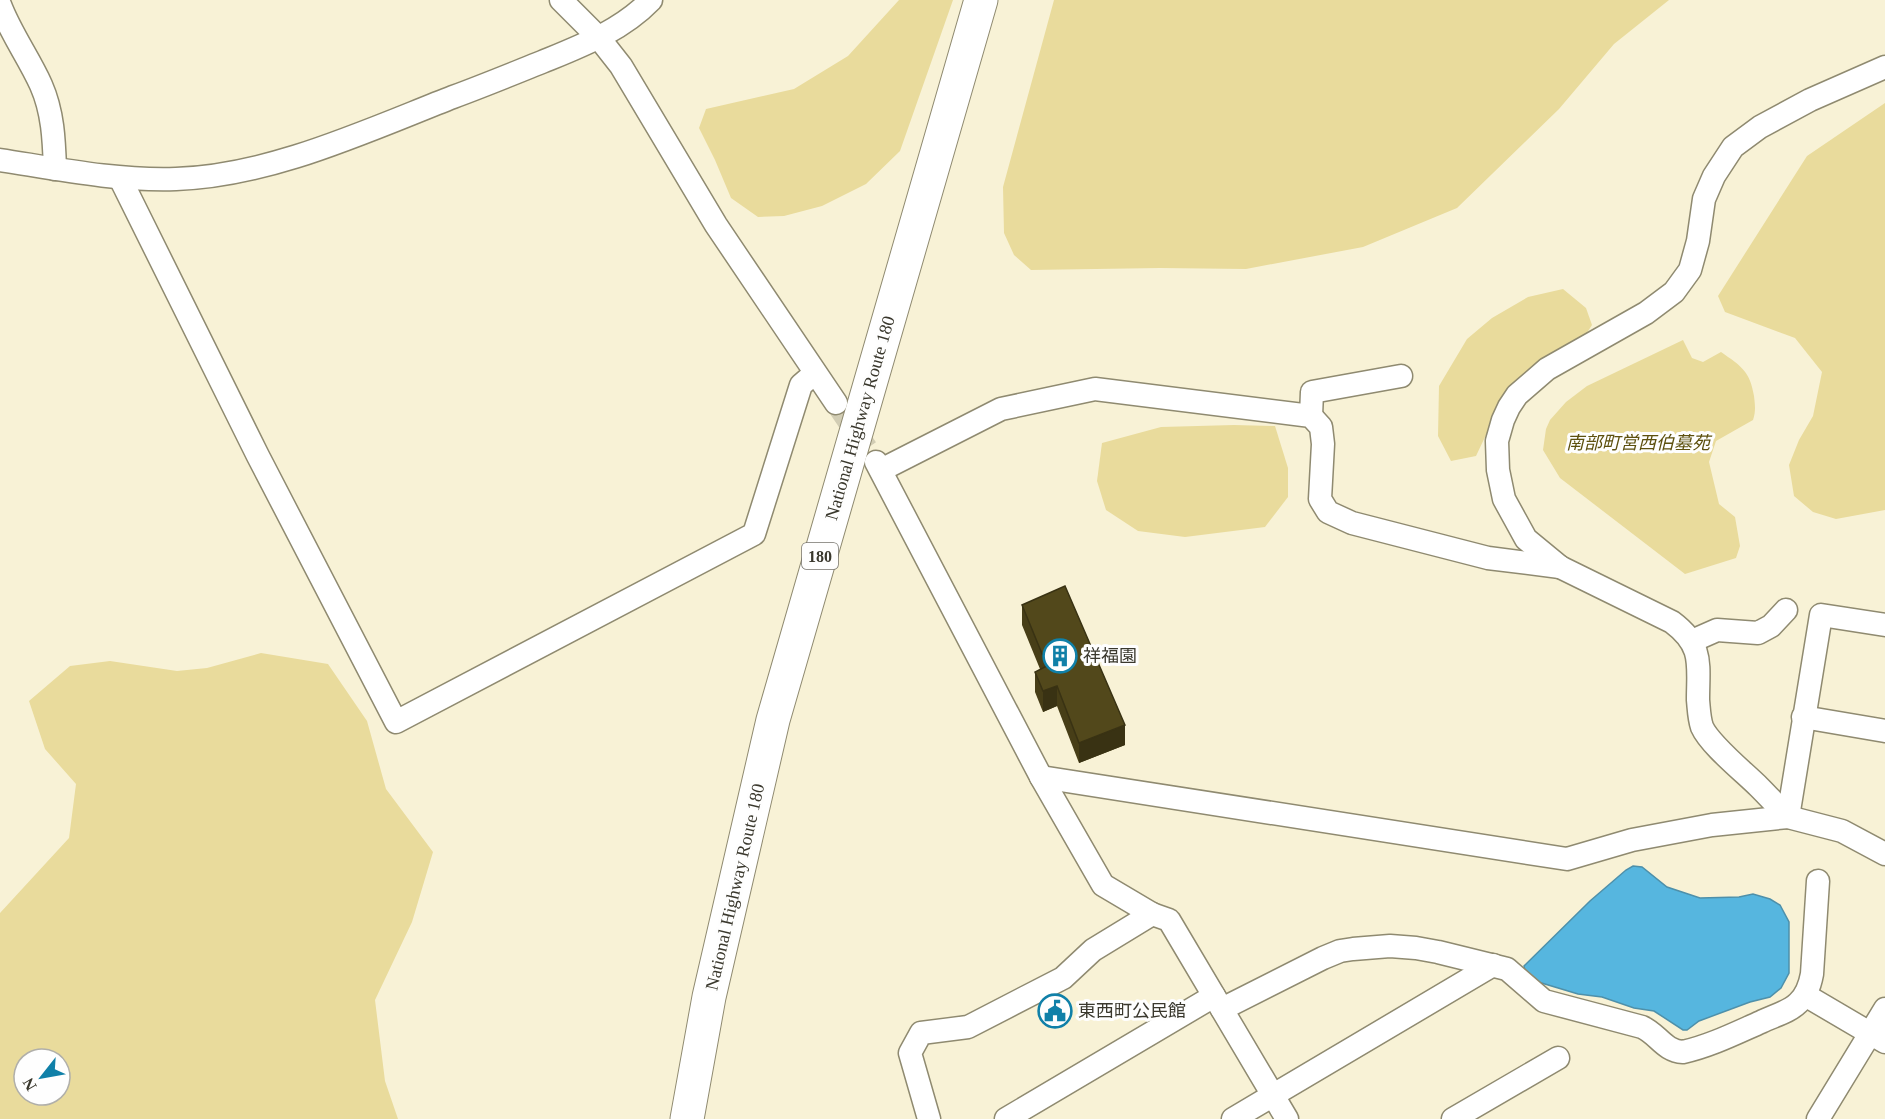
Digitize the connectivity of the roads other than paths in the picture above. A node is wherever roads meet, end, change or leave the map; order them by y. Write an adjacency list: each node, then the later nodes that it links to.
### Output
1 (561, 0): 5 (street)
2 (651, 0): 5 (street)
3 (981, 0): 32 (highway, National Highway Route 180 / 180)
4 (0, 5): 8 (street)
5 (599, 38): 9 (street); 10 (street)
6 (1885, 67): 14 (street)
7 (0, 160): 8 (street)
8 (55, 169): 9 (street)
9 (120, 178): 10 (street)
10 (815, 373): 12 (street)
11 (1401, 375): 13 (street)
12 (836, 403)
13 (1311, 416): 14 (street); 20 (street)
14 (1560, 567): 17 (street)
15 (1786, 610): 17 (street)
16 (1885, 625): 18 (street)
17 (1692, 641): 21 (street)
18 (1803, 717): 19 (street); 21 (street)
19 (1885, 732)
20 (1041, 777): 21 (street); 24 (street)
21 (1788, 817): 22 (street)
22 (1885, 854)
23 (1818, 880): 26 (street)
24 (1152, 914): 27 (street); 33 (street)
25 (1493, 965): 26 (street); 27 (street); 31 (street)
26 (1804, 995): 29 (street)
27 (1218, 1002): 31 (street); 34 (street)
28 (1885, 1009): 29 (street)
29 (1878, 1038): 38 (street)
30 (1558, 1058): 37 (street)
31 (1273, 1095): 35 (street); 36 (street)
32 (687, 1119)
33 (930, 1119)
34 (1006, 1119)
35 (1233, 1119)
36 (1287, 1119)
37 (1453, 1119)
38 (1818, 1119)

